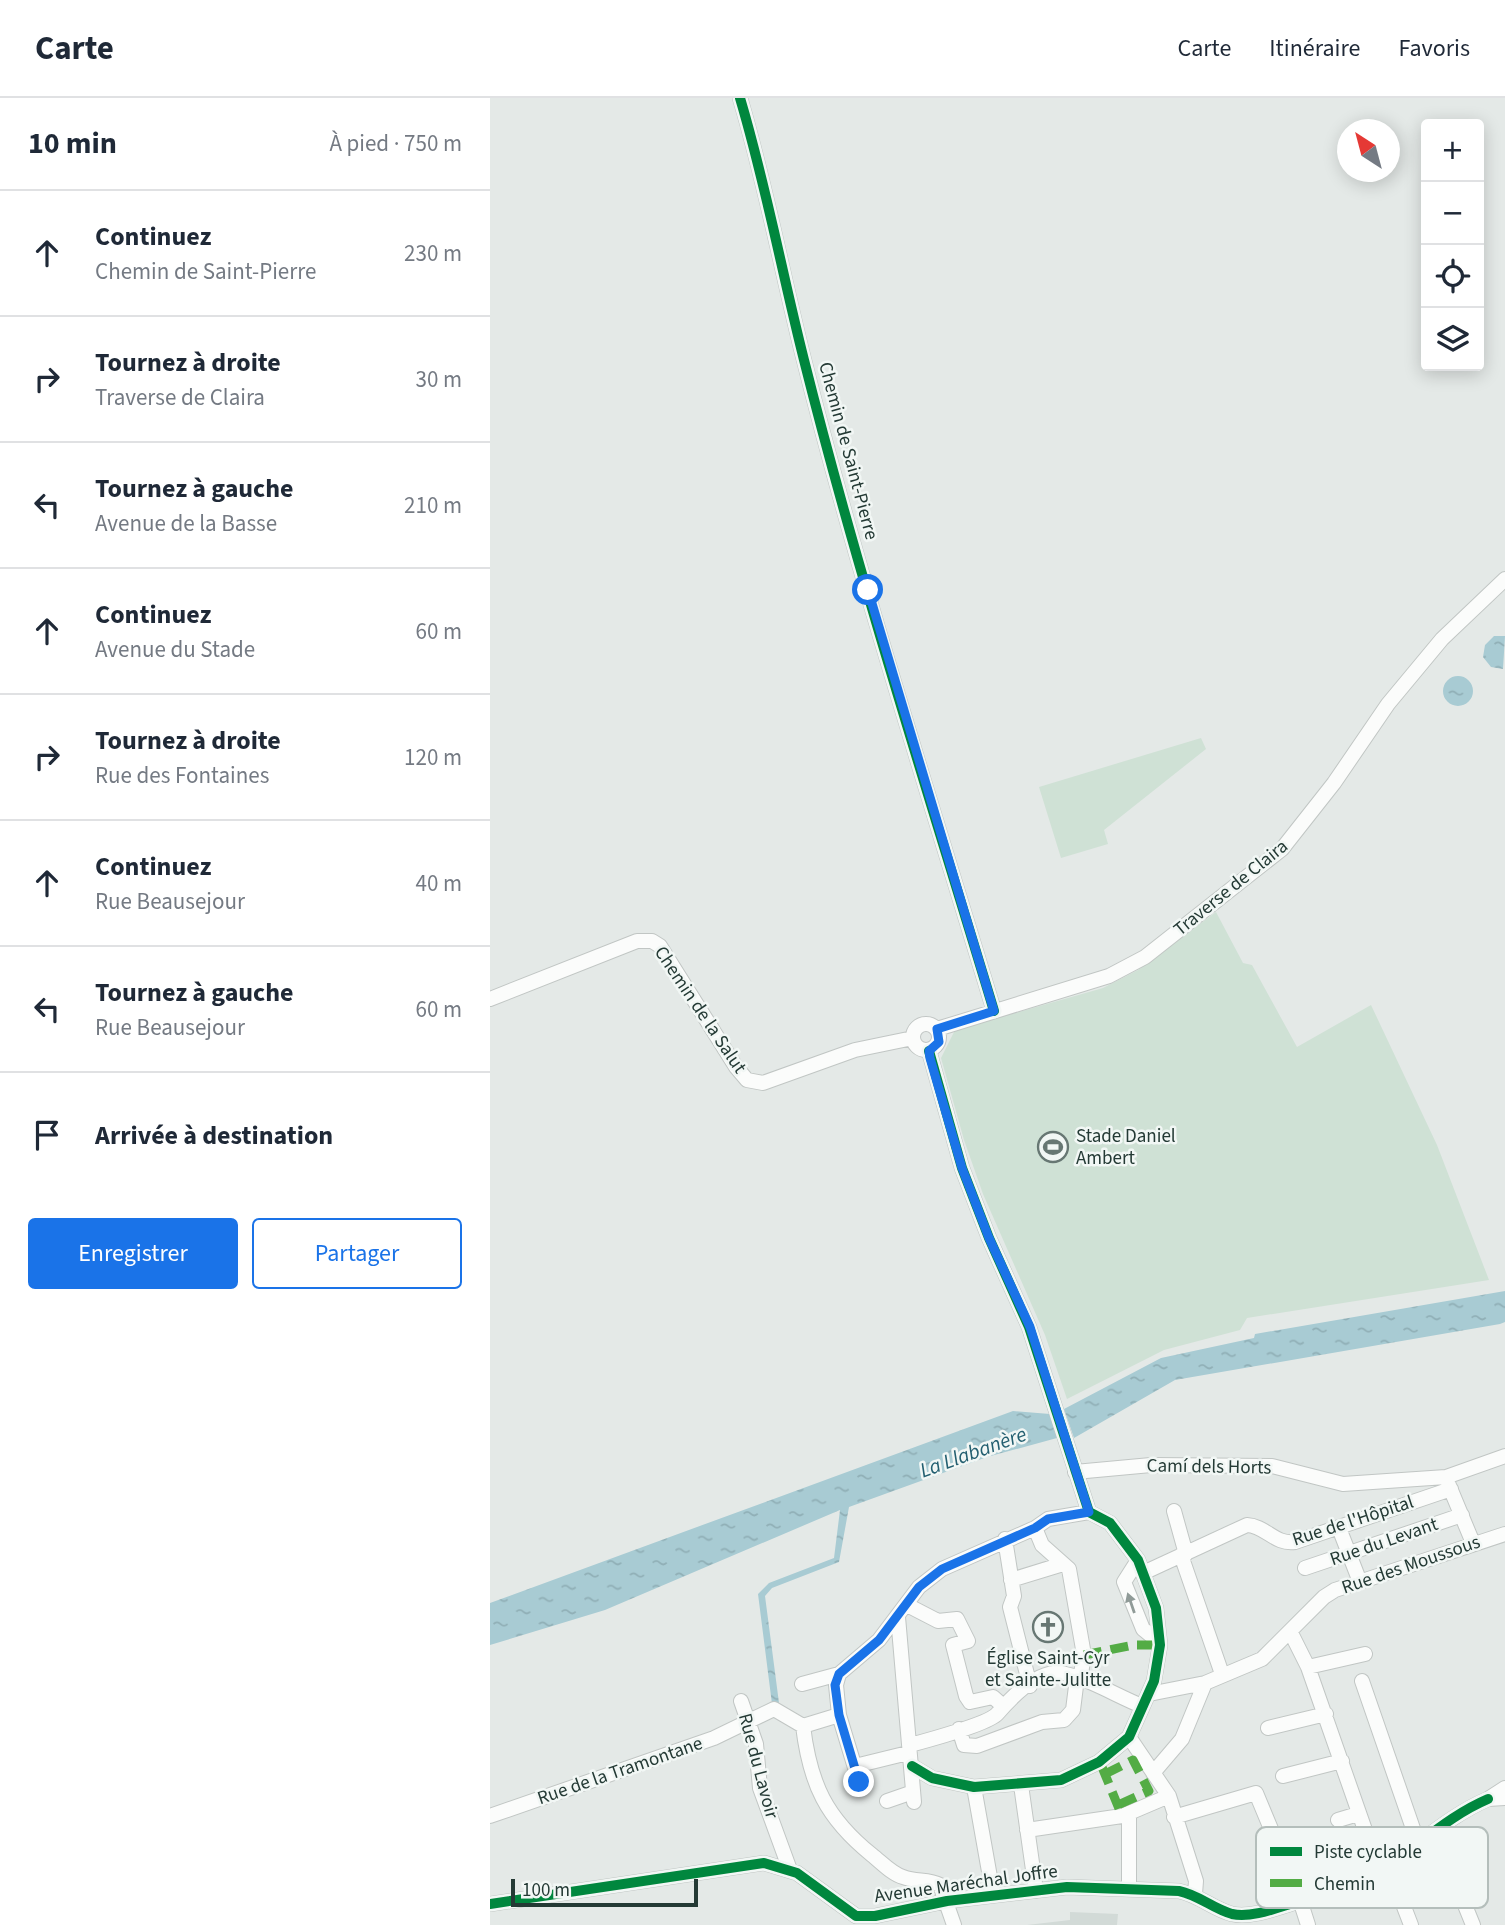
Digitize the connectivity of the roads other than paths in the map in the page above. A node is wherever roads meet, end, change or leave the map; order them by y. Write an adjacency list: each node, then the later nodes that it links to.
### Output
1 (740, 98): 4 (street, Chemin de Saint-Pierre)
2 (1505, 579): 4 (street, Traverse de Claira)
3 (490, 999): 6 (street, Chemin de la Salut)
4 (994, 1011): 5 (street, Traverse de Claira)
5 (937, 1029): 6 (street); 7 (street)
6 (913, 1038): 7 (street)
7 (929, 1051): 9 (street)
8 (1505, 1455): 10 (street, Camí dels Horts)
9 (1075, 1472): 10 (street, Camí dels Horts); 12 (street)
10 (1448, 1483): 13 (street); 15 (street, Rue de l'Hôpital)
11 (1174, 1511): 19 (street)
12 (1089, 1512): 14 (street); 22 (street)
13 (1462, 1515): 18 (street); 20 (street, Rue du Levant)
14 (1035, 1528): 17 (street); 21 (street)
15 (1339, 1528): 19 (street, Rue de l'Hôpital); 20 (street)
16 (1505, 1534): 18 (street, Rue des Moussous)
17 (1005, 1539): 24 (street); 26 (street)
18 (1473, 1543): 25 (street, Rue des Moussous)
19 (1183, 1555): 22 (street, Rue de l'Hôpital); 32 (street)
20 (1350, 1556): 23 (street, Rue du Levant); 25 (street)
21 (1063, 1564): 24 (street); 33 (street)
22 (1140, 1566): 28 (street); 28 (street, one-way to 22)
23 (1306, 1568)
24 (1011, 1580): 34 (street)
25 (1360, 1582): 27 (street, Rue des Moussous)
26 (902, 1611): 31 (street); 40 (street); 48 (street)
27 (1291, 1633): 30 (street); 32 (street, Rue des Moussous)
28 (1158, 1642): 38 (street)
29 (1365, 1654): 30 (street)
30 (1308, 1667): 41 (street)
31 (839, 1674): 37 (street); 42 (street)
32 (1222, 1674): 36 (street, Rue des Moussous)
33 (1078, 1679): 34 (street); 38 (street); 46 (street)
34 (1028, 1680): 40 (street)
35 (1362, 1681): 68 (street)
36 (1205, 1683): 38 (street, Rue des Moussous); 51 (street)
37 (802, 1684)
38 (1146, 1700): 47 (street)
39 (741, 1701): 43 (street, Rue du Lavoir)
40 (997, 1705): 46 (street)
41 (1326, 1714): 45 (street); 49 (street)
42 (839, 1715): 44 (street); 50 (street)
43 (747, 1721): 44 (street, Rue de la Tramontane); 63 (street, Rue de la Tramontane); 71 (street, Rue du Lavoir)
44 (803, 1726): 76 (street)
45 (1268, 1728)
46 (959, 1729): 48 (street)
47 (1129, 1737): 51 (street); 54 (street)
48 (910, 1755): 50 (street); 55 (street); 60 (street)
49 (1342, 1761): 52 (street); 62 (street)
50 (855, 1766): 53 (street)
51 (1153, 1773): 57 (street)
52 (1283, 1776)
53 (859, 1782)
54 (1021, 1785): 55 (street); 70 (street)
55 (974, 1787): 74 (street)
56 (1505, 1788): 59 (street)
57 (1169, 1796): 61 (street); 64 (street)
58 (1505, 1798): 59 (street)
59 (1488, 1799): 69 (street)
60 (887, 1802)
61 (1129, 1813): 70 (street); 72 (street)
62 (1358, 1814): 65 (street); 67 (street)
63 (490, 1816)
64 (1174, 1817): 66 (street); 75 (street)
65 (1338, 1820)
66 (1270, 1827)
67 (1364, 1827)
68 (1412, 1827)
69 (1441, 1827)
70 (1027, 1830): 73 (street)
71 (793, 1871): 77 (street); 83 (street, Avenue Maréchal Joffre)
72 (1129, 1888): 73 (street, Avenue Maréchal Joffre); 75 (street, Avenue Maréchal Joffre)
73 (1036, 1891): 74 (street, Avenue Maréchal Joffre)
74 (993, 1894): 76 (street, Avenue Maréchal Joffre)
75 (1195, 1894): 82 (street, Avenue Maréchal Joffre)
76 (947, 1900): 84 (street, Avenue Maréchal Joffre); 85 (street)
77 (490, 1903)
78 (1274, 1908): 82 (street)
79 (1303, 1908): 86 (street)
80 (1403, 1908): 87 (street)
81 (1466, 1908): 88 (street)
82 (1235, 1919)
83 (850, 1920): 84 (street, Avenue Maréchal Joffre)
84 (876, 1921)
85 (954, 1925)
86 (1308, 1925)
87 (1411, 1925)
88 (1473, 1925)

